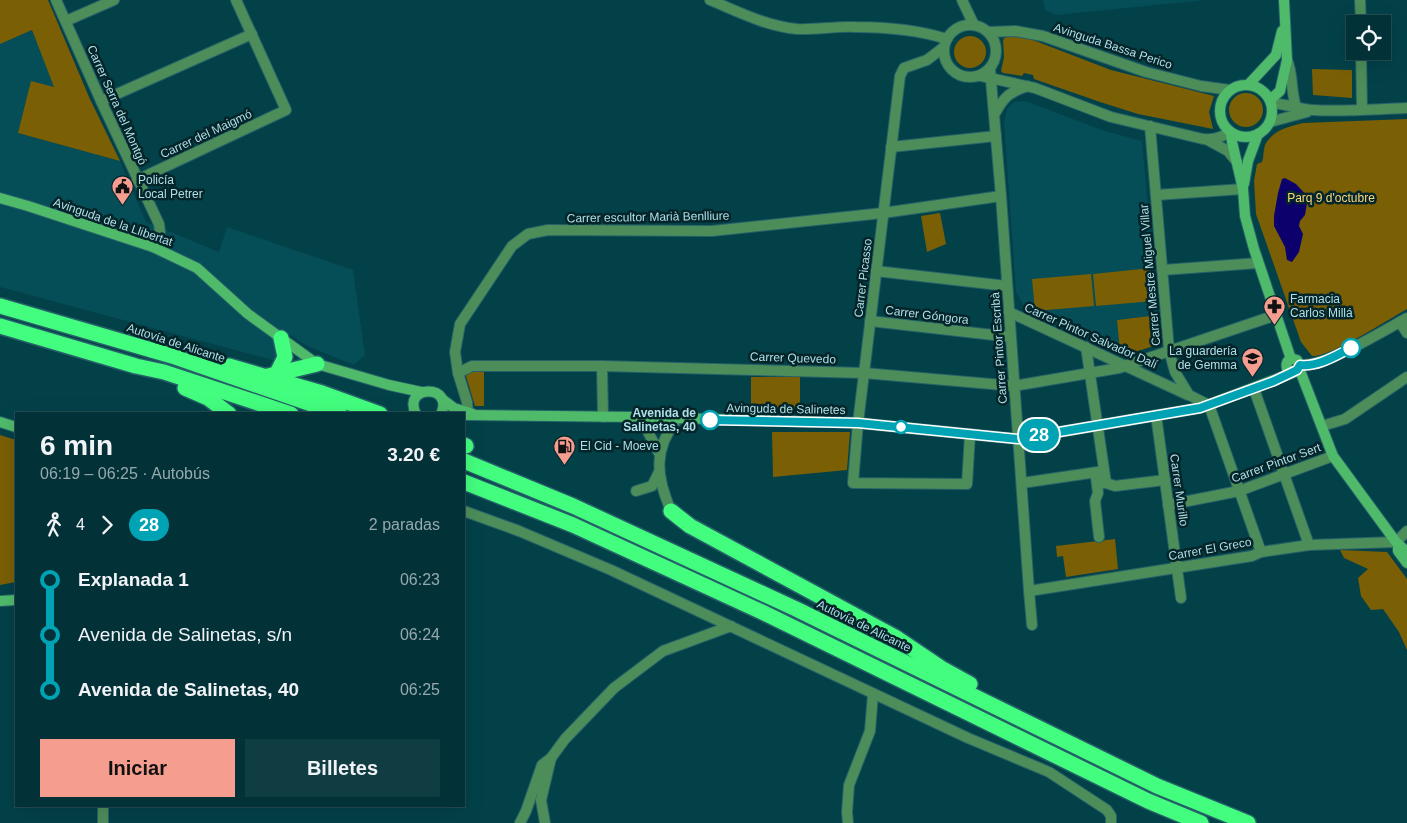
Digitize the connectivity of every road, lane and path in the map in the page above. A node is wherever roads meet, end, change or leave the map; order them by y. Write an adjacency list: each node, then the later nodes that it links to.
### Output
1 (56, 0): 9 (street, Carrer Serra del Montgó)
2 (114, 0): 9 (street)
3 (236, 0): 13 (street)
4 (710, 0): 14 (street)
5 (962, 0): 11 (street)
6 (1284, 0): 10 (street)
7 (1360, 0): 8 (street)
8 (1361, 15)
9 (66, 22): 21 (street, Carrer Serra del Montgó)
10 (1285, 23): 15 (street); 18 (street)
11 (974, 25): 12 (street); 14 (street)
12 (988, 32): 17 (street); 20 (street, Avinguda Bassa Perico)
13 (252, 34): 21 (street); 36 (street, Carrer del Maigmó)
14 (945, 43): 17 (street); 34 (street, Carrer Picasso)
15 (1287, 60): 22 (street); 24 (street)
16 (1361, 60): 25 (street)
17 (988, 74): 19 (street); 27 (street, Carrer Pintor Escribà)
18 (1249, 84): 20 (street); 22 (street)
19 (1028, 86): 27 (street); 29 (street)
20 (1230, 90): 30 (street)
21 (101, 101): 36 (street, Carrer Serra del Montgó)
22 (1271, 102): 24 (street); 28 (street)
23 (1407, 108): 25 (street)
24 (1297, 109): 26 (street)
25 (1362, 109): 26 (street)
26 (1314, 110): 28 (street)
27 (994, 115): 32 (street, Carrer Pintor Escribà)
28 (1270, 122): 31 (street)
29 (1150, 126): 33 (street); 38 (street, Carrer Mestre Miguel Villar)
30 (1231, 132): 31 (street); 33 (street); 35 (street)
31 (1258, 134): 37 (street)
32 (996, 136): 34 (street); 39 (street, Carrer Pintor Escribà)
33 (1208, 140): 35 (street)
34 (891, 147): 41 (street, Carrer Picasso)
35 (1238, 164): 37 (street)
36 (137, 180): 42 (street, Carrer Serra del Montgó)
37 (1244, 189): 38 (street); 43 (street)
38 (1156, 195): 44 (street, Carrer Mestre Miguel Villar)
39 (1002, 196): 41 (street, Carrer escultor Marià Benlliure); 46 (street, Carrer Pintor Escribà)
40 (0, 198): 42 (street, Avinguda de la Llibertat)
41 (883, 213): 45 (street, Carrer Picasso); 65 (street, Carrer escultor Marià Benlliure)
42 (153, 247): 55 (street, Avinguda de la Llibertat)
43 (1258, 263): 44 (street); 49 (street)
44 (1163, 270): 57 (street, Carrer Mestre Miguel Villar)
45 (876, 271): 46 (street); 51 (street, Carrer Picasso)
46 (1007, 286): 48 (street, Carrer Pintor Escribà)
47 (0, 306): 58 (highway, Autovía de Alicante)
48 (1009, 312): 54 (street, Carrer Pintor Escribà); 56 (street, Carrer Pintor Salvador Dalí)
49 (1276, 315): 57 (street, Carrer Quevedo); 63 (street)
50 (1403, 320): 53 (street); 63 (street, Avinguda de Salinetes)
51 (870, 321): 54 (street, Carrer Góngora); 64 (street, Carrer Picasso)
52 (0, 326): 61 (highway)
53 (1407, 333)
54 (1010, 337): 70 (street, Carrer Pintor Escribà)
55 (281, 338): 59 (street, Avinguda de la Llibertat); 67 (highway)
56 (1086, 347): 60 (street, Carrer Pintor Salvador Dalí); 66 (street)
57 (1170, 350): 60 (street, Carrer Quevedo); 73 (street, Carrer Mestre Miguel Villar)
58 (172, 356): 67 (highway); 78 (highway, Autovía de Alicante)
59 (317, 364): 67 (highway); 69 (street, Avinguda de la Llibertat)
60 (1126, 365): 66 (street, Carrer Quevedo); 73 (street, Carrer Pintor Salvador Dalí)
61 (136, 366): 76 (highway); 77 (highway)
62 (602, 366): 64 (street, Carrer Quevedo); 65 (street, Carrer Quevedo); 85 (street)
63 (1295, 366): 71 (street, Avinguda de Salinetes); 91 (street)
64 (864, 372): 70 (street, Carrer Quevedo); 89 (street, Carrer Picasso)
65 (458, 373): 83 (street, Carrer escultor Marià Benlliure)
66 (1090, 373): 70 (street, Carrer Quevedo); 90 (street)
67 (272, 374): 79 (highway)
68 (1407, 377): 91 (street)
69 (389, 385): 72 (street, Avinguda de la Llibertat); 80 (street, Avinguda de la Llibertat)
70 (1014, 386): 94 (street, Carrer Pintor Escribà)
71 (1254, 389): 75 (street, Avinguda de Salinetes); 100 (street)
72 (422, 392): 74 (street, Avinguda de la Llibertat); 80 (street)
73 (1189, 395): 75 (street)
74 (442, 398): 81 (street); 82 (street)
75 (1209, 405): 84 (street, Avinguda de Salinetes); 106 (street)
76 (226, 412)
77 (286, 412)
78 (334, 412)
79 (374, 412)
80 (415, 412)
81 (442, 412)
82 (462, 412)
83 (466, 414): 85 (street, Avinguda de Salinetes)
84 (1156, 415): 90 (street, Avinguda de Salinetes); 101 (street, Carrer Murillo)
85 (602, 417): 86 (street, Avinguda de Salinetes)
86 (636, 418): 87 (street, Avinguda de Salinetes); 96 (street)
87 (677, 419): 89 (street, Avinguda de Salinetes); 96 (street)
88 (0, 422): 92 (street)
89 (858, 423): 93 (street, Avinguda de Salinetes); 93 (street, Carrer Picasso)
90 (1097, 425): 94 (street, Avinguda de Salinetes); 99 (street)
91 (1322, 426): 97 (street)
92 (15, 427)
93 (970, 434): 94 (street, Avinguda de Salinetes)
94 (1018, 439): 103 (street, Carrer Pintor Escribà)
95 (465, 451): 125 (highway, Autovía de Alicante)
96 (660, 455): 98 (street)
97 (1333, 456): 100 (street, Carrer Pintor Sert); 112 (street)
98 (659, 472): 105 (street); 109 (street)
99 (1100, 472): 103 (street); 104 (street)
100 (1284, 474): 106 (street, Carrer Pintor Sert); 113 (street)
101 (1165, 480): 104 (street); 107 (street, Carrer Murillo)
102 (465, 482): 133 (highway)
103 (1022, 483): 118 (street, Carrer Pintor Escribà)
104 (1102, 484): 111 (street)
105 (636, 491)
106 (1239, 491): 107 (street, Carrer Pintor Sert); 114 (street)
107 (1168, 505): 117 (street, Carrer Murillo)
108 (465, 511): 122 (street)
109 (671, 511): 125 (highway)
110 (1407, 531): 112 (street)
111 (1099, 538)
112 (1397, 543): 113 (street, Carrer El Greco); 115 (street); 116 (street)
113 (1309, 545): 114 (street, Carrer El Greco)
114 (1261, 552): 117 (street, Carrer El Greco)
115 (1407, 552)
116 (1407, 563)
117 (1177, 567): 118 (street, Carrer El Greco); 119 (street, Carrer Murillo)
118 (1028, 591): 123 (street, Carrer Pintor Escribà)
119 (1181, 598)
120 (0, 601): 121 (street)
121 (15, 601)
122 (732, 626): 124 (street); 126 (street)
123 (1032, 626)
124 (873, 694): 131 (street); 132 (street)
125 (1020, 719): 134 (highway, Autovía de Alicante)
126 (551, 758): 129 (street); 130 (street)
127 (103, 807): 128 (street)
128 (103, 823)
129 (520, 823)
130 (545, 823)
131 (848, 823)
132 (1111, 823)
133 (1202, 823)
134 (1248, 823)

